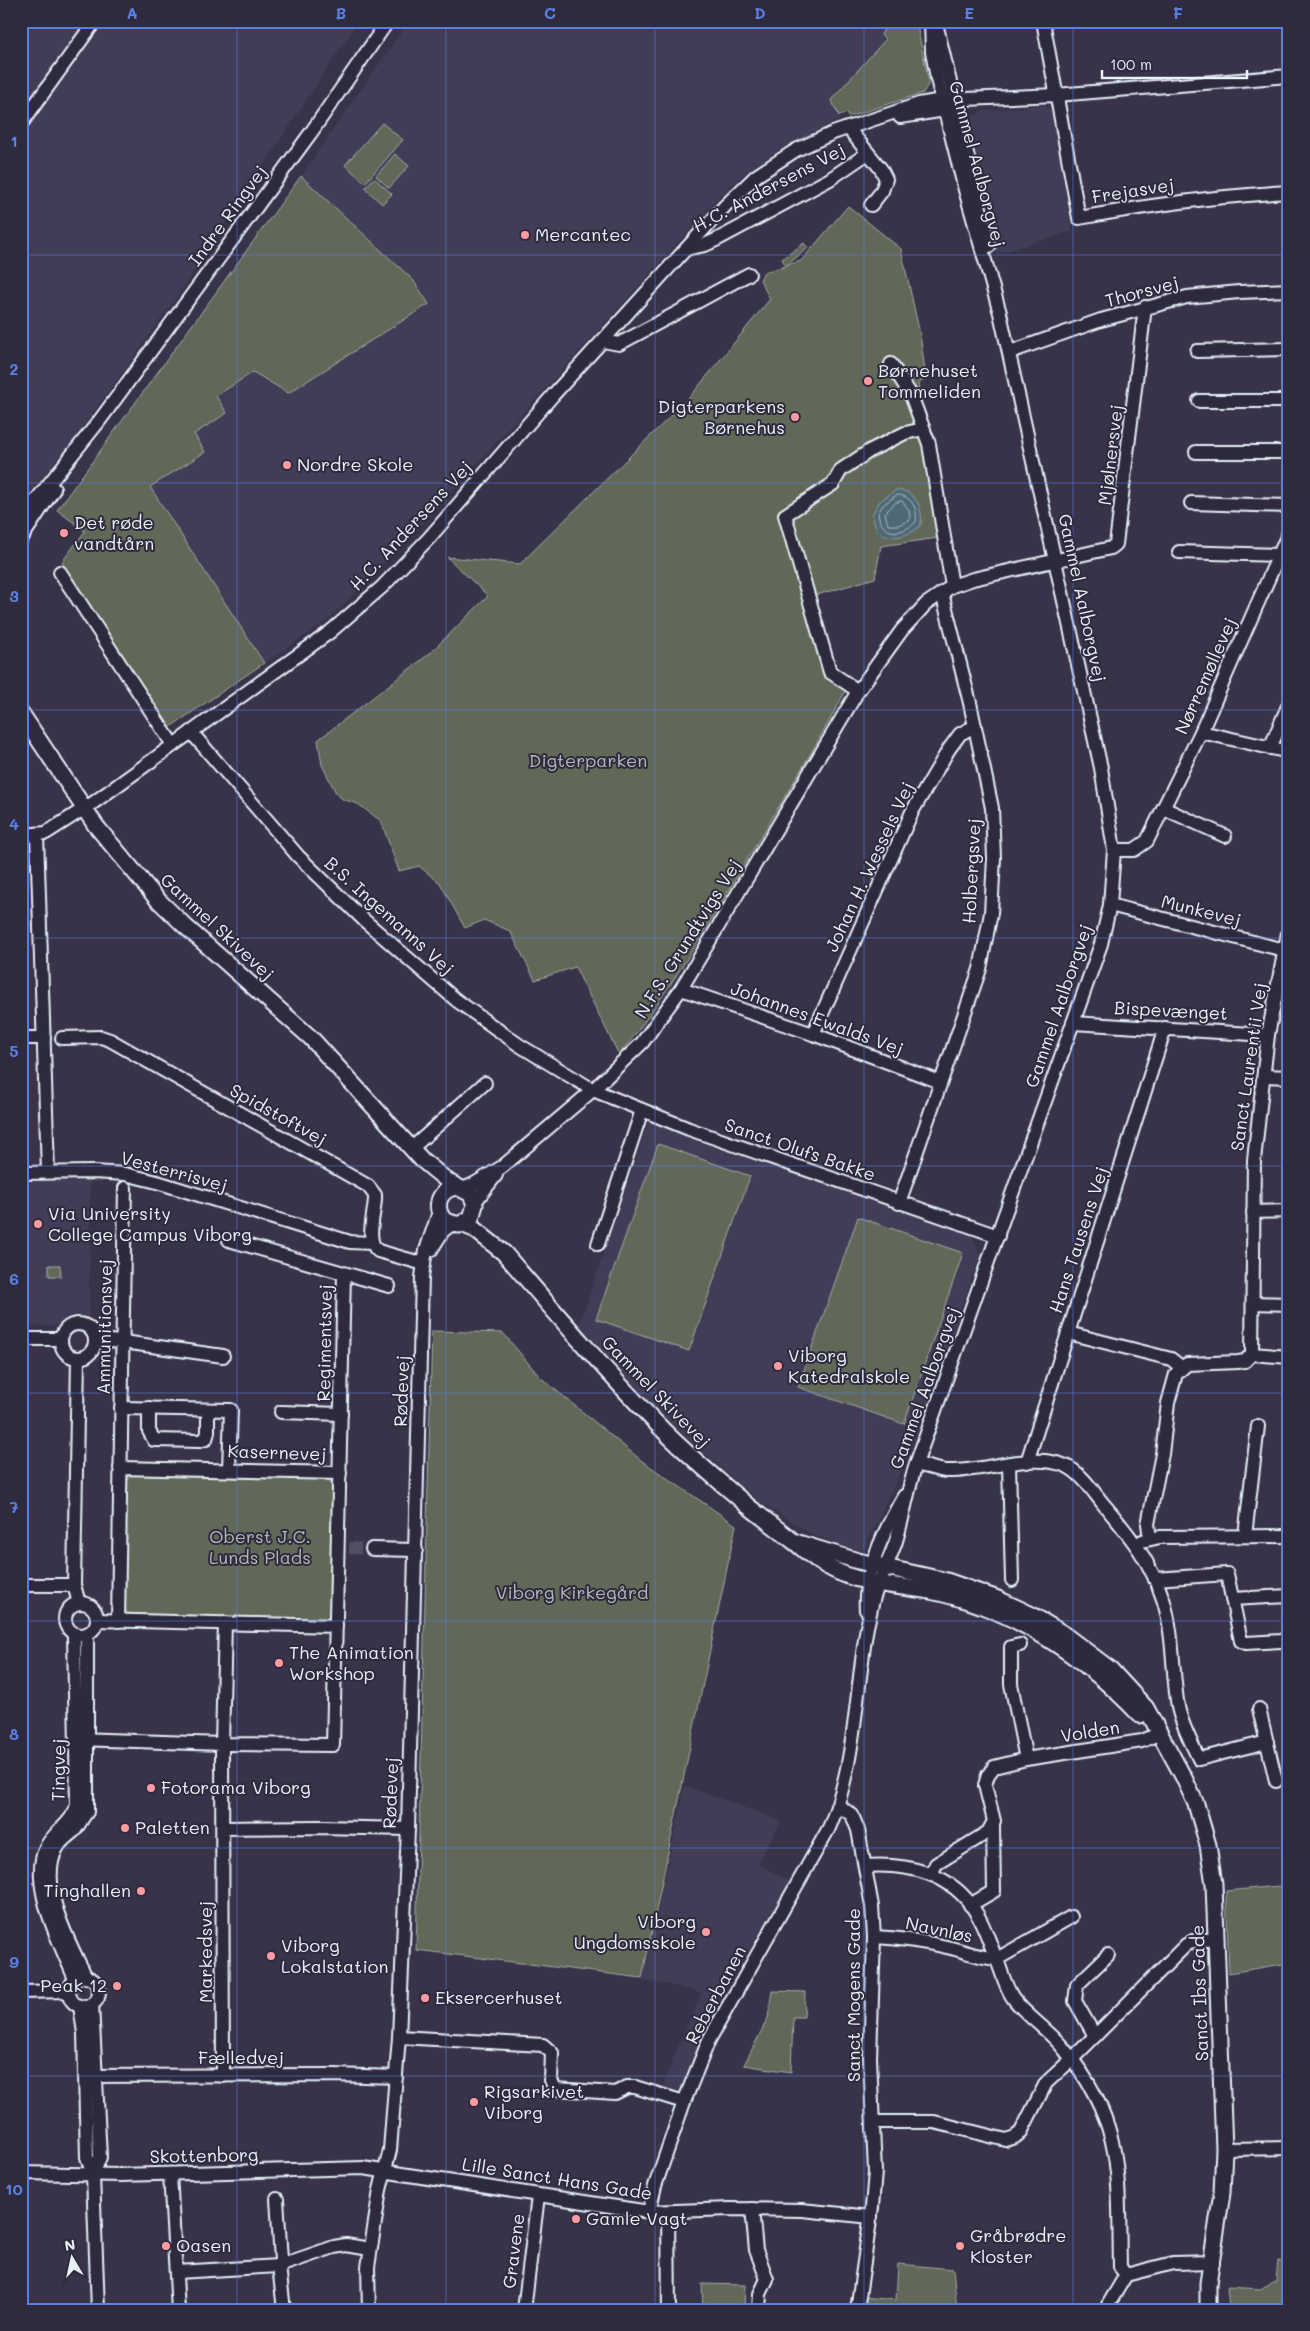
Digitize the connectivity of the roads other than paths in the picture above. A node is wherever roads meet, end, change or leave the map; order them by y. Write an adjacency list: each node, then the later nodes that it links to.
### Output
1 (95, 21): 9 (street)
2 (931, 21): 8 (street, Gammel Aalborgvej)
3 (935, 21): 8 (street, Gammel Aalborgvej)
4 (1043, 21): 7 (street)
5 (385, 24): 25 (street, Indre Ringvej)
6 (1289, 76): 7 (street, H.C. Andersens Vej)
7 (1056, 95): 8 (street, H.C. Andersens Vej); 12 (street, Frejasvej)
8 (949, 104): 10 (street, H.C. Andersens Vej); 21 (street, Gammel Aalborgvej)
9 (21, 124)
10 (848, 128): 11 (street, H.C. Andersens Vej); 14 (street, H.C. Andersens Vej)
11 (868, 153): 13 (street, H.C. Andersens Vej); 14 (street, H.C. Andersens Vej)
12 (1289, 192)
13 (871, 205)
14 (686, 250): 18 (street, H.C. Andersens Vej)
15 (749, 274): 18 (street)
16 (1289, 290): 17 (street, Thorsvej)
17 (1145, 307): 21 (street, Thorsvej); 36 (street, Mjølnersvej)
18 (603, 341): 43 (street, H.C. Andersens Vej)
19 (1289, 349): 20 (street)
20 (1197, 351)
21 (1010, 352): 36 (street, Gammel Aalborgvej)
22 (891, 364): 26 (street)
23 (1199, 401): 24 (street)
24 (1289, 401)
25 (100, 420): 31 (street, Indre Ringvej); 33 (street, Indre Ringvej)
26 (924, 429): 38 (street); 39 (street)
27 (1196, 452): 28 (street)
28 (1289, 452)
29 (1191, 503): 30 (street)
30 (1289, 506)
31 (21, 518)
32 (1289, 532): 35 (street, Nørremøllevej)
33 (21, 539)
34 (1179, 552): 35 (street)
35 (1278, 555): 44 (street, Nørremøllevej)
36 (1055, 560): 38 (street, N.F.S. Grundtvigs Vej); 53 (street, Gammel Aalborgvej)
37 (60, 572): 45 (street)
38 (947, 589): 39 (street, N.F.S. Grundtvigs Vej); 42 (street, Holbergsvej)
39 (858, 691): 57 (street, N.F.S. Grundtvigs Vej)
40 (1289, 704): 46 (street)
41 (21, 713): 48 (main road, Gammel Skivevej)
42 (975, 726): 60 (street, Johan H. Wessels Vej); 68 (street, Holbergsvej)
43 (191, 732): 45 (street, H.C. Andersens Vej); 69 (street, B.S. Ingemanns Vej)
44 (1201, 732): 46 (street); 49 (street, Nørremøllevej)
45 (173, 745): 48 (street, H.C. Andersens Vej)
46 (1270, 748): 47 (street)
47 (1289, 752)
48 (84, 808): 51 (street, H.C. Andersens Vej); 71 (main road, Gammel Skivevej)
49 (1163, 808): 52 (street); 53 (street, Nørremøllevej)
50 (21, 835): 51 (street)
51 (37, 835): 63 (street)
52 (1225, 836)
53 (1114, 850): 54 (street, Gammel Aalborgvej)
54 (1110, 905): 56 (street, Munkevej); 58 (street, Gammel Aalborgvej)
55 (1289, 928): 56 (street, Sanct Laurentii Vej)
56 (1284, 950): 61 (street, Sanct Laurentii Vej)
57 (681, 989): 60 (street, Johannes Ewalds Vej); 69 (street, N.F.S. Grundtvigs Vej)
58 (1073, 1024): 59 (street, Bispevænget); 84 (street, Gammel Aalborgvej)
59 (1164, 1028): 61 (street, Bispevænget); 94 (street, Hans Tausens Vej)
60 (812, 1034): 68 (street, Johannes Ewalds Vej)
61 (1268, 1035): 65 (street, Sanct Laurentii Vej)
62 (21, 1038): 63 (street)
63 (44, 1038): 74 (street)
64 (62, 1038): 86 (street, Spidstoftvej)
65 (1264, 1076): 66 (street); 82 (street, Sanct Laurentii Vej)
66 (1289, 1077)
67 (485, 1082): 71 (street)
68 (940, 1082): 78 (street, Holbergsvej)
69 (593, 1090): 70 (street, Sanct Olufs Bakke); 73 (street, N.F.S. Grundtvigs Vej)
70 (642, 1110): 78 (street, Sanct Olufs Bakke); 87 (street)
71 (412, 1148): 72 (main road, Gammel Skivevej)
72 (422, 1160): 77 (main road, Gammel Skivevej); 79 (main road, Gammel Skivevej)
73 (502, 1167): 77 (street, N.F.S. Grundtvigs Vej); 80 (street, N.F.S. Grundtvigs Vej)
74 (48, 1172): 75 (street, Vesterrisvej); 86 (street, Vesterrisvej)
75 (21, 1173)
76 (125, 1188): 98 (street, Ammunitionsvej)
77 (460, 1188): 79 (main road); 80 (main road)
78 (899, 1203): 84 (street, Sanct Olufs Bakke)
79 (439, 1204): 83 (main road); 89 (street, Rødevej)
80 (475, 1205): 83 (main road); 88 (main road, Gammel Skivevej)
81 (1289, 1211): 82 (street)
82 (1253, 1212): 92 (street, Sanct Laurentii Vej)
83 (457, 1224): 88 (main road, Gammel Skivevej); 89 (street, Rødevej)
84 (998, 1236): 111 (street, Gammel Aalborgvej)
85 (229, 1240): 90 (street, Regimentsvej)
86 (372, 1243): 89 (street)
87 (598, 1244)
88 (504, 1253): 119 (main road, Gammel Skivevej)
89 (424, 1264): 122 (street, Rødevej)
90 (344, 1274): 91 (street, Regimentsvej); 108 (street, Regimentsvej)
91 (389, 1286)
92 (1253, 1302): 93 (street); 99 (street, Sanct Laurentii Vej)
93 (1289, 1304)
94 (1068, 1333): 103 (street); 110 (street, Hans Tausens Vej)
95 (21, 1339): 96 (street)
96 (61, 1339): 97 (street); 102 (street)
97 (96, 1340): 98 (street); 102 (street)
98 (123, 1342): 100 (street); 104 (street, Ammunitionsvej)
99 (1252, 1354): 101 (street); 103 (street)
100 (223, 1356)
101 (1289, 1357)
102 (78, 1358): 128 (street)
103 (1182, 1367): 118 (street)
104 (121, 1408): 105 (street, Ammunitionsvej); 113 (street, Ammunitionsvej)
105 (149, 1408): 106 (street, Ammunitionsvej); 106 (street)
106 (208, 1410): 114 (street, Ammunitionsvej)
107 (281, 1412): 108 (street, Regimentsvej)
108 (341, 1414): 115 (street, Regimentsvej)
109 (1258, 1426): 116 (street)
110 (1027, 1462): 112 (street); 120 (street)
111 (916, 1464): 112 (street); 123 (street, Gammel Aalborgvej)
112 (1009, 1464): 125 (street)
113 (120, 1468): 114 (street, Kasernevej); 133 (street, Ammunitionsvej)
114 (229, 1470): 115 (street, Kasernevej)
115 (340, 1473): 135 (street, Kasernevej)
116 (1245, 1536): 117 (street); 118 (street)
117 (1289, 1536)
118 (1150, 1538): 120 (street)
119 (795, 1542): 123 (main road, Gammel Skivevej); 126 (main road, Gammel Skivevej)
120 (1136, 1543): 124 (street)
121 (372, 1549): 122 (street)
122 (416, 1550): 149 (street, Rødevej)
123 (880, 1566): 126 (street, Gammel Aalborgvej); 140 (main road, Sanct Ibs Gade)
124 (1155, 1579): 130 (street); 142 (street)
125 (1012, 1580)
126 (873, 1582): 140 (main road, Sanct Ibs Gade); 146 (street)
127 (21, 1585): 128 (street)
128 (74, 1585): 131 (street)
129 (1289, 1596): 130 (street)
130 (1232, 1599): 137 (street)
131 (79, 1603): 132 (street); 136 (street)
132 (97, 1620): 133 (street); 136 (street)
133 (118, 1621): 134 (street)
134 (225, 1623): 135 (street); 143 (street)
135 (336, 1626): 143 (street, Kasernevej)
136 (81, 1634): 141 (street, Tingvej)
137 (1289, 1638)
138 (1020, 1645): 144 (street)
139 (1259, 1709): 142 (street)
140 (1158, 1734): 144 (street, Volden); 155 (main road, Sanct Ibs Gade)
141 (82, 1739): 143 (street); 158 (street, Tingvej)
142 (1266, 1742): 145 (street)
143 (222, 1744): 148 (street, Markedsvej)
144 (1026, 1759): 147 (street, Volden)
145 (1276, 1782)
146 (839, 1806): 150 (street, Sanct Mogens Gade); 168 (street, Reberbanen)
147 (993, 1826): 151 (street); 152 (street, Volden)
148 (223, 1828): 149 (street); 166 (street, Markedsvej)
149 (408, 1829): 163 (street, Rødevej)
150 (866, 1866): 151 (street); 154 (street, Sanct Mogens Gade)
151 (931, 1874): 152 (street)
152 (970, 1905): 157 (street)
153 (1072, 1917): 157 (street)
154 (874, 1937): 157 (street, Navnløs); 169 (street, Sanct Mogens Gade)
155 (1217, 1939): 162 (street); 171 (main road, Sanct Ibs Gade)
156 (1108, 1955): 162 (street)
157 (997, 1959): 164 (street)
158 (80, 1978): 159 (street); 161 (street)
159 (69, 1991): 160 (street); 161 (street)
160 (21, 1992)
161 (86, 2005): 165 (street)
162 (1094, 2036): 164 (street)
163 (398, 2037): 167 (street, Rødevej); 168 (street)
164 (1072, 2059): 169 (street); 186 (street)
165 (91, 2076): 166 (street, Fælledvej); 175 (street)
166 (223, 2076): 167 (street, Fælledvej)
167 (396, 2077): 172 (street, Rødevej)
168 (684, 2102): 179 (street, Reberbanen)
169 (873, 2122): 181 (street, Sanct Mogens Gade)
170 (1289, 2148): 171 (street)
171 (1224, 2149): 183 (main road, Sanct Ibs Gade)
172 (387, 2171): 174 (street, Skottenborg); 176 (street, Lille Sanct Hans Gade); 182 (street, Rødevej)
173 (21, 2173): 175 (street, Skottenborg)
174 (170, 2174): 175 (street, Skottenborg); 185 (street)
175 (92, 2175): 188 (street)
176 (538, 2196): 179 (street, Lille Sanct Hans Gade); 192 (street, Gravene)
177 (277, 2198): 184 (street)
178 (752, 2209): 180 (street, Lille Sanct Hans Gade); 181 (street, Lille Sanct Hans Gade); 194 (street)
179 (649, 2212): 180 (street, Lille Sanct Hans Gade)
180 (668, 2212): 193 (street)
181 (871, 2217): 195 (street, Sanct Mogens Gade)
182 (370, 2249): 184 (street); 191 (street, Rødevej)
183 (1213, 2262): 186 (street); 196 (main road, Sanct Ibs Gade); 197 (main road, Sanct Ibs Gade)
184 (279, 2266): 185 (street); 190 (street)
185 (177, 2272): 189 (street)
186 (1126, 2275): 187 (street)
187 (1104, 2309)
188 (98, 2310)
189 (178, 2310)
190 (284, 2310)
191 (369, 2310)
192 (524, 2310)
193 (669, 2310)
194 (759, 2310)
195 (857, 2310)
196 (1208, 2310)
197 (1218, 2310)

